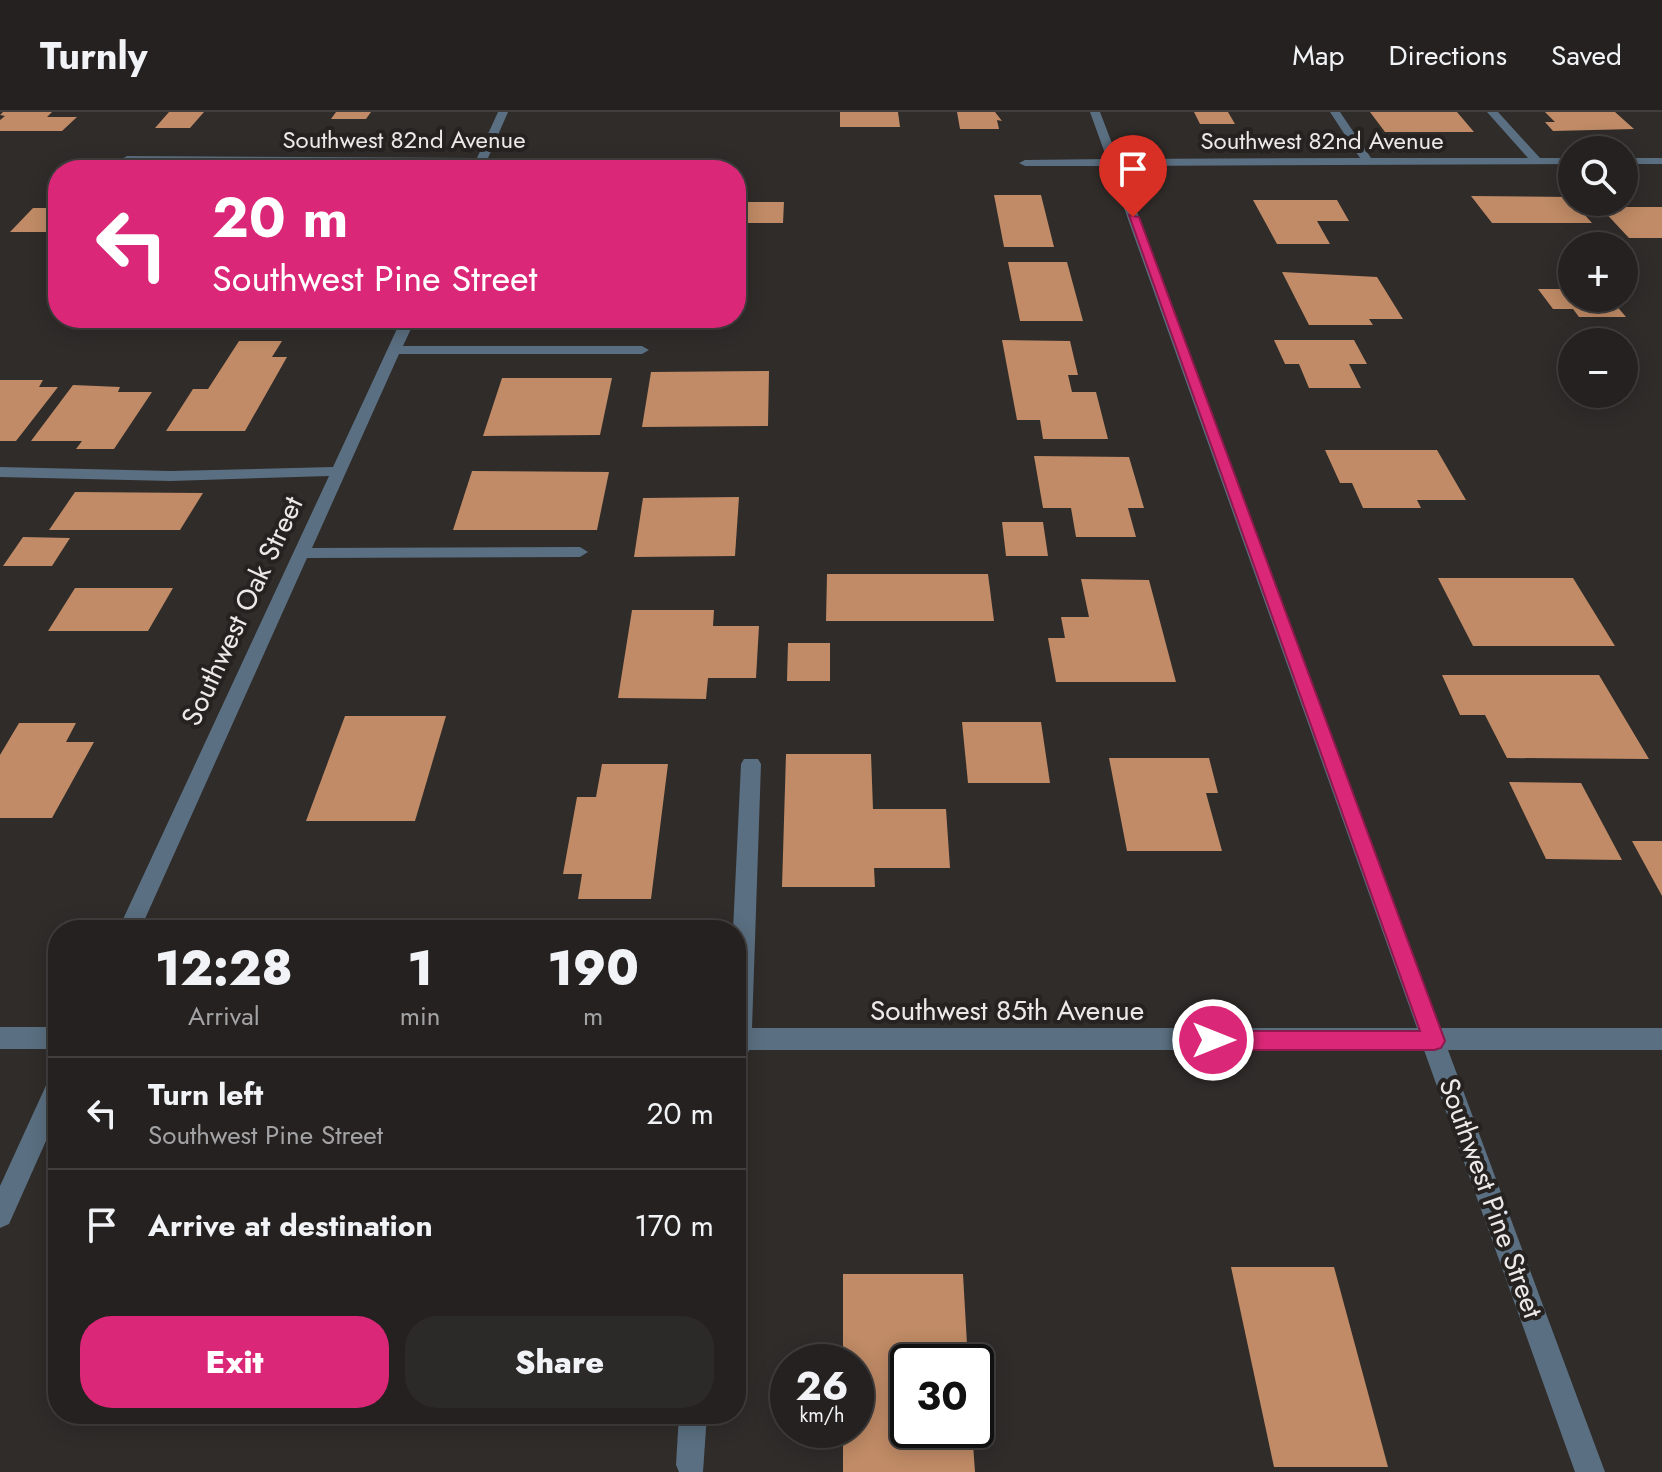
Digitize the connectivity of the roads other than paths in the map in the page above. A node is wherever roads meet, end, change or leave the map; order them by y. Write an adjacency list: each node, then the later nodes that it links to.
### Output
1 (503, 112): 7 (street)
2 (1095, 112): 14 (street, Southwest Pine Street)
3 (1335, 112): 12 (street)
4 (1492, 112): 8 (street)
5 (127, 159): 6 (street, Southwest 82nd Avenue)
6 (177, 160)
7 (482, 160)
8 (1537, 161): 9 (street, Southwest 82nd Avenue); 12 (street, Southwest 82nd Avenue)
9 (1558, 161)
10 (1638, 161): 11 (street)
11 (1662, 161)
12 (1368, 162): 14 (street, Southwest 82nd Avenue)
13 (1025, 163): 14 (street, Southwest 82nd Avenue)
14 (1114, 163): 28 (street, Southwest Pine Street)
15 (404, 328): 16 (street, Southwest Oak Street)
16 (394, 350): 17 (street); 18 (street, Southwest Oak Street)
17 (642, 350)
18 (339, 471): 19 (street); 21 (street, Southwest Oak Street)
19 (0, 472)
20 (580, 552): 21 (street)
21 (301, 553): 23 (street, Southwest Oak Street)
22 (751, 764): 24 (street)
23 (134, 920)
24 (743, 920)
25 (0, 1038): 26 (street)
26 (48, 1038)
27 (1662, 1039): 28 (street, Southwest 85th Avenue)
28 (1434, 1041): 29 (street, Southwest 85th Avenue); 34 (street, Southwest Pine Street)
29 (746, 1044)
30 (48, 1109): 31 (street)
31 (0, 1215)
32 (693, 1424): 33 (street)
33 (691, 1465)
34 (1590, 1472)

